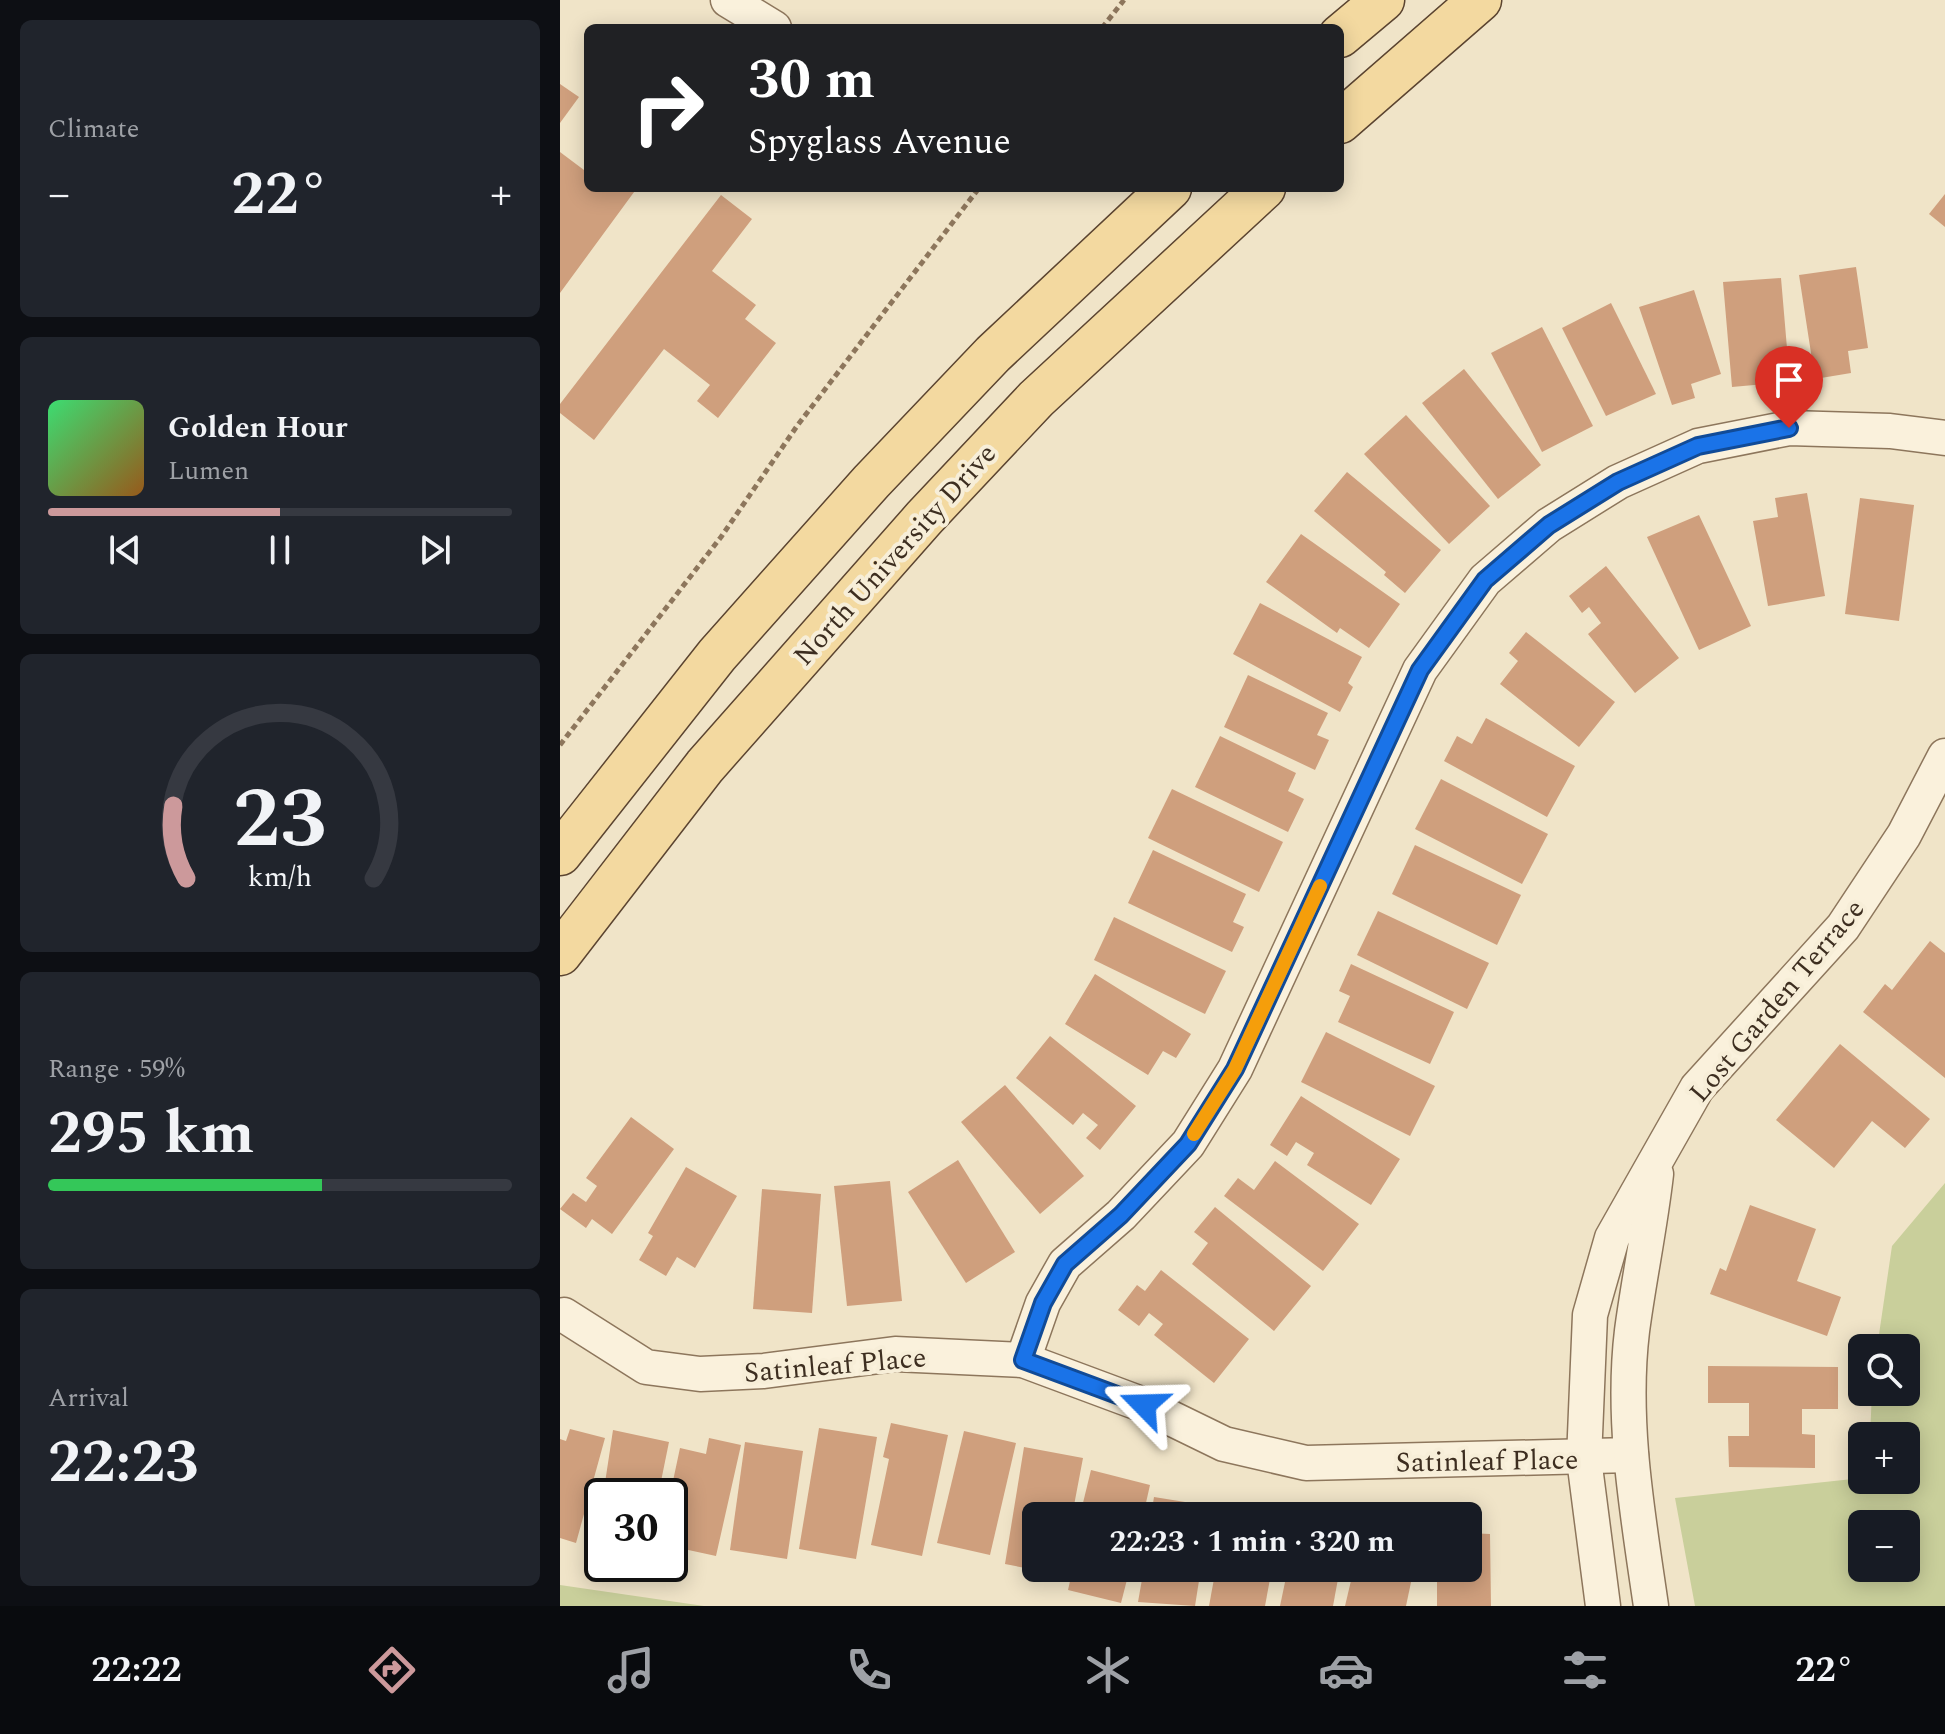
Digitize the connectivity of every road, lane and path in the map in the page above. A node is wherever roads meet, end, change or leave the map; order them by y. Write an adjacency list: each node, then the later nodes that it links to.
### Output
1 (728, 0): 5 (street)
2 (1124, 0): 6 (path)
3 (1383, 0): 7 (main road)
4 (1480, 0): 8 (main road)
5 (767, 24)
6 (1105, 24)
7 (1344, 33)
8 (1344, 119)
9 (976, 192): 13 (path)
10 (1166, 192): 15 (main road)
11 (1260, 192): 16 (main road, North University Drive)
12 (1945, 438): 19 (street)
13 (560, 745)
14 (1945, 756): 17 (street, Lost Garden Terrace)
15 (560, 854)
16 (560, 954)
17 (1657, 1162): 20 (street, Lost Garden Terrace); 21 (street, Lost Garden Terrace)
18 (564, 1315): 19 (street, Satinleaf Place)
19 (1023, 1360): 21 (street, Satinleaf Place)
20 (1631, 1455): 21 (street, Satinleaf Place); 23 (street, Lost Garden Terrace)
21 (1584, 1459): 22 (street, Lost Garden Terrace)
22 (1603, 1606)
23 (1651, 1606)

